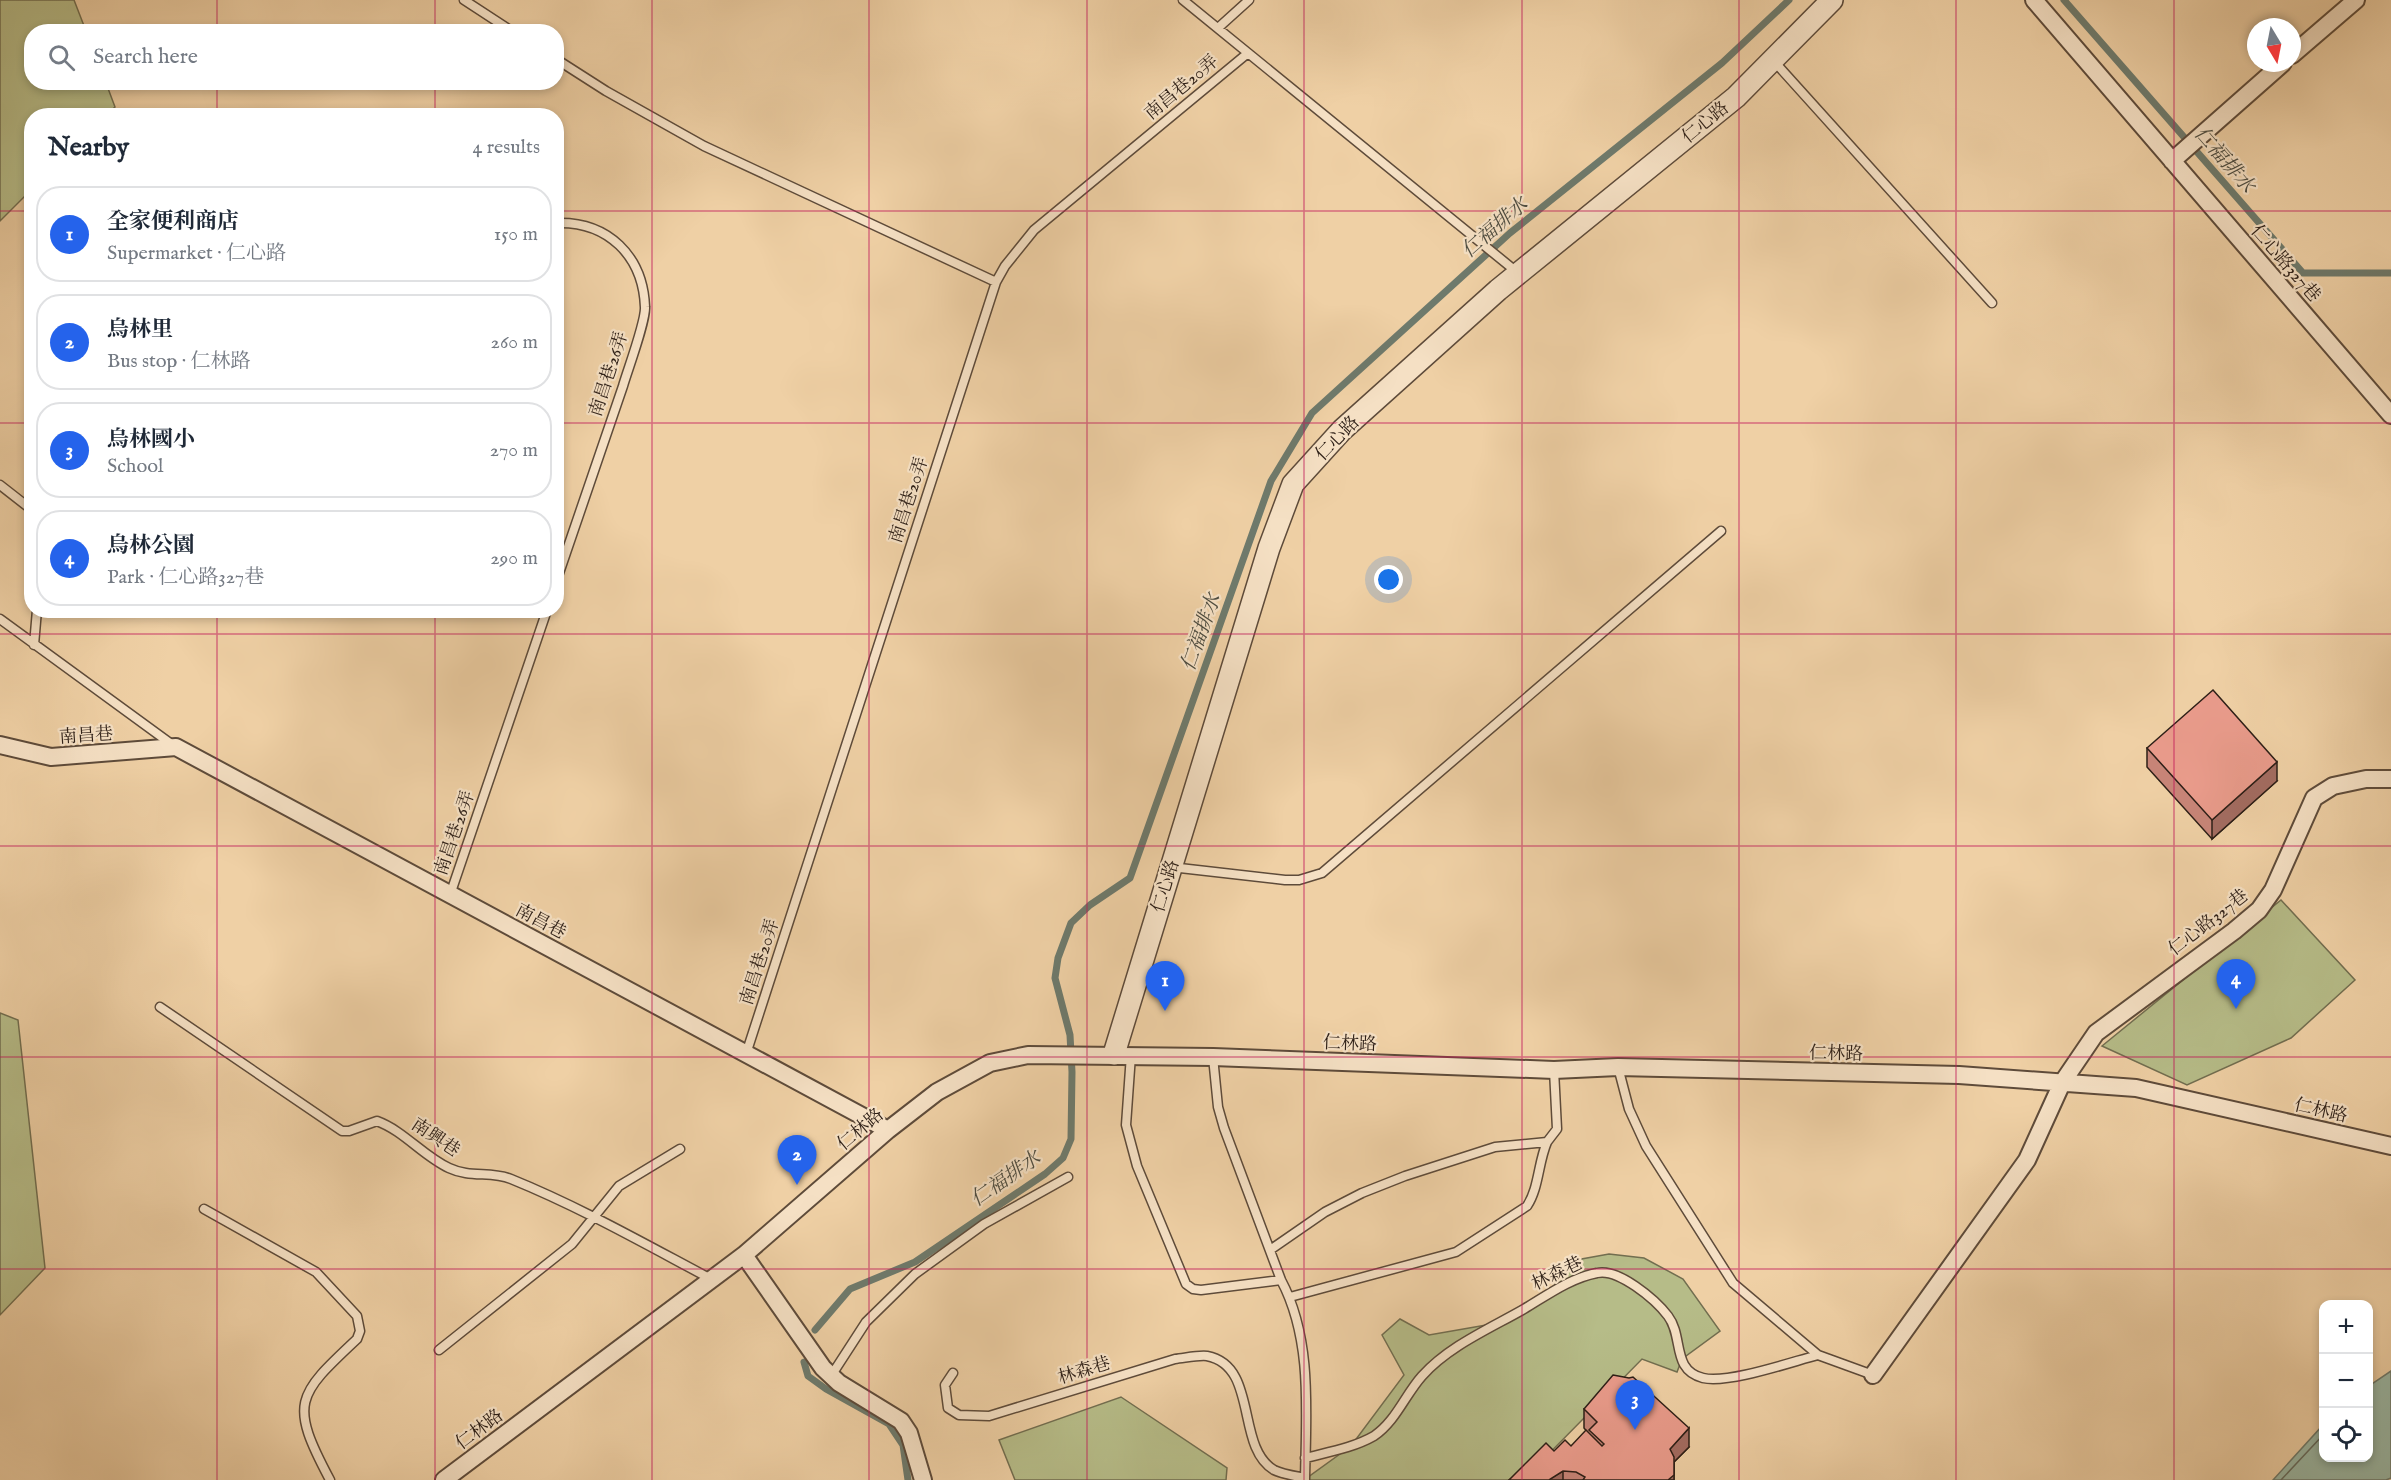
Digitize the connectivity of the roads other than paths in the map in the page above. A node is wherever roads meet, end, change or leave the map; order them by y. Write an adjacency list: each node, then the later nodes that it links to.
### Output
1 (464, 0): 7 (lane)
2 (1184, 0): 8 (lane)
3 (1249, 0): 8 (lane)
4 (1832, 0): 11 (street, 仁心路)
5 (2034, 0): 14 (street, 仁心路327巷)
6 (2356, 0): 9 (street)
7 (501, 24)
8 (1218, 28): 10 (lane)
9 (2301, 47)
10 (1248, 53): 16 (lane); 17 (lane, 南昌巷20弄)
11 (1772, 58): 16 (street, 仁心路); 18 (lane)
12 (564, 64): 17 (lane)
13 (2273, 72): 14 (street)
14 (2178, 155): 19 (street, 仁心路327巷)
15 (564, 223): 23 (lane, 南昌巷26弄)
16 (1518, 273): 31 (street, 仁心路)
17 (996, 282): 34 (lane, 南昌巷20弄)
18 (1992, 303)
19 (2391, 415)
20 (0, 485): 21 (lane)
21 (24, 504)
22 (1721, 531): 31 (lane)
23 (564, 559)
24 (36, 618): 27 (lane)
25 (544, 618): 32 (lane, 南昌巷26弄)
26 (0, 619): 27 (lane, 南昌巷)
27 (34, 645): 29 (lane, 南昌巷)
28 (0, 745): 29 (street, 南昌巷)
29 (176, 747): 32 (street, 南昌巷)
30 (2391, 779): 39 (street, 仁心路327巷)
31 (1171, 867): 35 (street, 仁心路)
32 (450, 895): 34 (street, 南昌巷)
33 (160, 1007): 46 (lane, 南興巷)
34 (746, 1054): 40 (street, 南昌巷)
35 (1122, 1054): 36 (street, 仁林路); 40 (street, 仁林路); 50 (lane)
36 (1213, 1057): 38 (street, 仁林路); 47 (lane, 林森巷)
37 (1618, 1067): 38 (street, 仁林路); 39 (street, 仁林路); 53 (lane)
38 (1554, 1070): 41 (lane)
39 (2062, 1083): 42 (street, 仁林路); 55 (street, 仁心路327巷)
40 (888, 1130): 48 (street, 仁林路)
41 (1547, 1142): 47 (lane); 51 (lane)
42 (2391, 1146)
43 (680, 1149): 46 (lane)
44 (1068, 1177): 56 (lane)
45 (204, 1209): 59 (lane)
46 (593, 1217): 49 (lane, 南興巷); 52 (lane)
47 (1270, 1250): 50 (lane, 林森巷)
48 (744, 1256): 49 (street, 仁林路); 56 (street)
49 (711, 1279): 60 (street, 仁林路)
50 (1281, 1280): 51 (lane, 林森巷)
51 (1290, 1297): 57 (lane, 林森巷)
52 (439, 1350)
53 (1818, 1355): 55 (lane); 57 (lane, 林森巷)
54 (953, 1372): 58 (lane, 林森巷)
55 (1873, 1375)
56 (831, 1376): 61 (street)
57 (1305, 1458): 58 (lane, 林森巷)
58 (1305, 1479)
59 (330, 1480)
60 (444, 1480)
61 (923, 1480)

